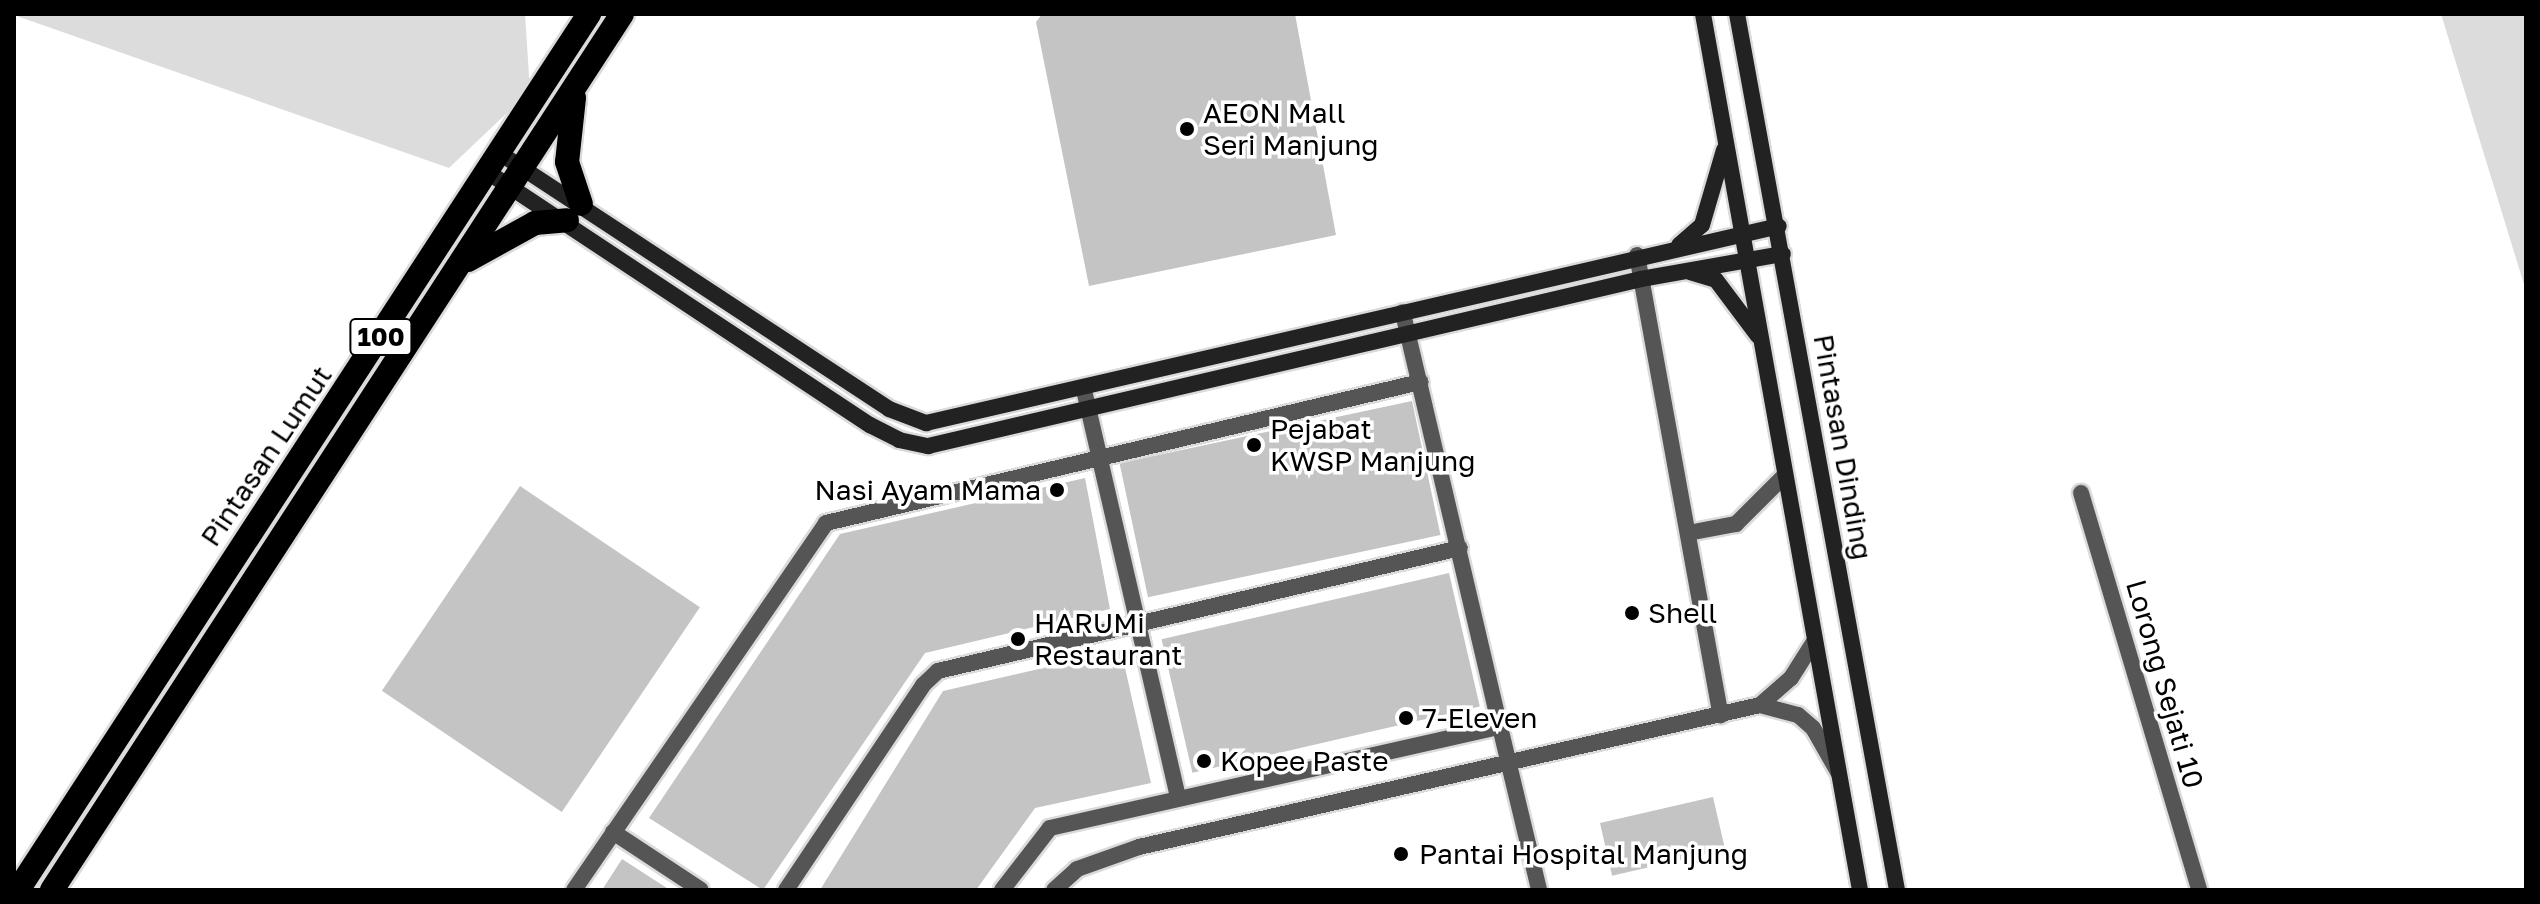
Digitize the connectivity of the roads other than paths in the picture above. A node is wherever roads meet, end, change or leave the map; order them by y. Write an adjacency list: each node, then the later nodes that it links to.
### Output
1 (589, 14): 7 (highway, Pintasan Lumut / 100)
2 (622, 14): 5 (highway, Pintasan Lumut / 100)
3 (1703, 14): 6 (street)
4 (1737, 14): 10 (street, Pintasan Dinding)
5 (575, 88): 8 (highway, Pintasan Lumut / 100); 9 (highway)
6 (1725, 144): 11 (street); 12 (street)
7 (495, 163): 8 (street); 39 (highway, Pintasan Lumut / 100)
8 (518, 178): 9 (street); 16 (highway, Pintasan Lumut / 100)
9 (574, 212): 16 (highway); 23 (street); 24 (street)
10 (1779, 226): 11 (street); 13 (street, Pintasan Dinding)
11 (1742, 233): 12 (street); 15 (street)
12 (1674, 248): 14 (street)
13 (1783, 254): 15 (street); 48 (street, Pintasan Dinding)
14 (1637, 255): 18 (street); 19 (street)
15 (1747, 258): 17 (street); 21 (street)
16 (456, 268): 40 (highway, Pintasan Lumut / 100)
17 (1677, 271): 18 (street); 21 (street)
18 (1641, 279): 20 (street); 28 (street)
19 (1403, 312): 20 (street); 23 (street)
20 (1408, 337): 22 (street); 24 (street)
21 (1762, 340): 26 (street)
22 (1420, 382): 25 (street); 29 (street)
23 (1084, 390): 24 (street)
24 (1089, 412): 25 (street)
25 (1099, 457): 30 (street); 38 (street)
26 (1785, 475): 28 (street); 31 (street)
27 (2081, 493): 49 (street, Lorong Sejati 10)
28 (1688, 533): 33 (street)
29 (1460, 548): 30 (street); 34 (street)
30 (1136, 626): 37 (street); 43 (street)
31 (1815, 640): 32 (street); 36 (street)
32 (1760, 705): 33 (street); 36 (street)
33 (1721, 715): 35 (street)
34 (1500, 727): 35 (street); 37 (street)
35 (1509, 762): 45 (street); 46 (street)
36 (1839, 774): 47 (street)
37 (1178, 798): 44 (street)
38 (613, 832): 41 (street); 42 (street)
39 (18, 890)
40 (52, 890)
41 (574, 890)
42 (701, 890)
43 (786, 890)
44 (1002, 890)
45 (1054, 890)
46 (1539, 890)
47 (1860, 890)
48 (1897, 890)
49 (2199, 890)

